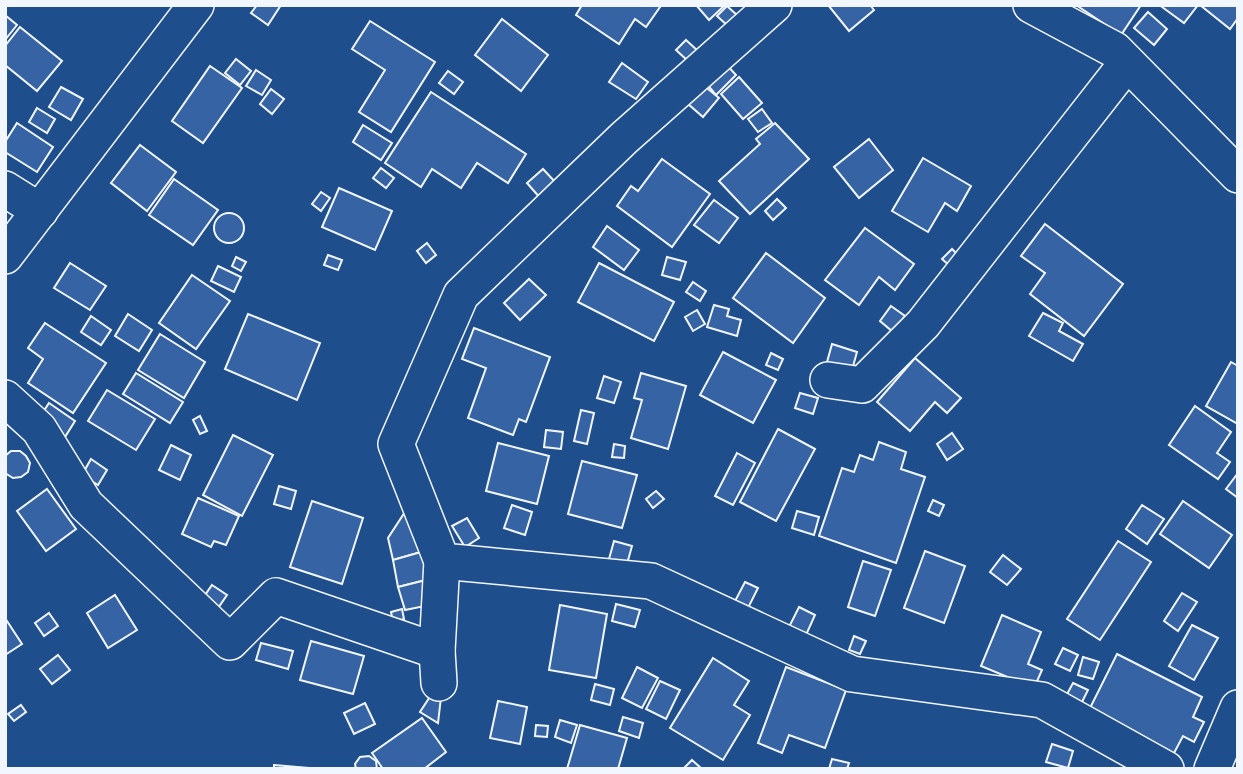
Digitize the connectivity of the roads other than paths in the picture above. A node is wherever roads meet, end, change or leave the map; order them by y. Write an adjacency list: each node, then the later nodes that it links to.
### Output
1 (196, 5): 7 (street)
2 (774, 5): 11 (street)
3 (1031, 5): 4 (street)
4 (1127, 63): 5 (street); 9 (street)
5 (1237, 173)
6 (5, 189): 7 (street)
7 (40, 211): 8 (street)
8 (5, 256)
9 (828, 380)
10 (5, 398): 11 (street)
11 (442, 561): 13 (street)
12 (1238, 708): 14 (street)
13 (1166, 769)
14 (1212, 769)

